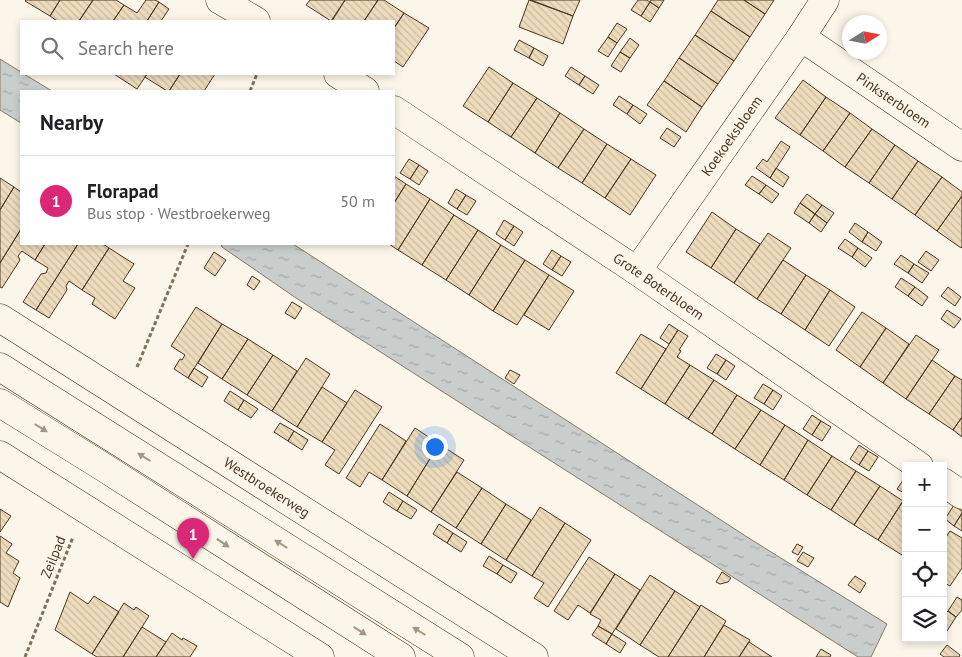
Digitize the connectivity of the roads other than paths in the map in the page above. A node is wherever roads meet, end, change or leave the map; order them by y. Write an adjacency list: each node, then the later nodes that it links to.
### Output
1 (220, 0): 3 (street)
2 (825, 0): 4 (street, Koekoeksbloem)
3 (254, 20)
4 (801, 37): 8 (street, Pinksterbloem); 9 (street, Koekoeksbloem)
5 (340, 75): 6 (street)
6 (363, 90)
7 (395, 111): 9 (street, Grote Boterbloem)
8 (962, 147)
9 (637, 271): 14 (street, Grote Boterbloem)
10 (0, 318): 20 (street, Westbroekerweg)
11 (0, 367): 19 (street, one-way to 11)
12 (0, 403): 18 (street, one-way to 18)
13 (0, 455): 17 (street)
14 (913, 462)
15 (947, 485): 16 (street)
16 (962, 495)
17 (320, 657)
18 (401, 657)
19 (460, 657)
20 (534, 657)

